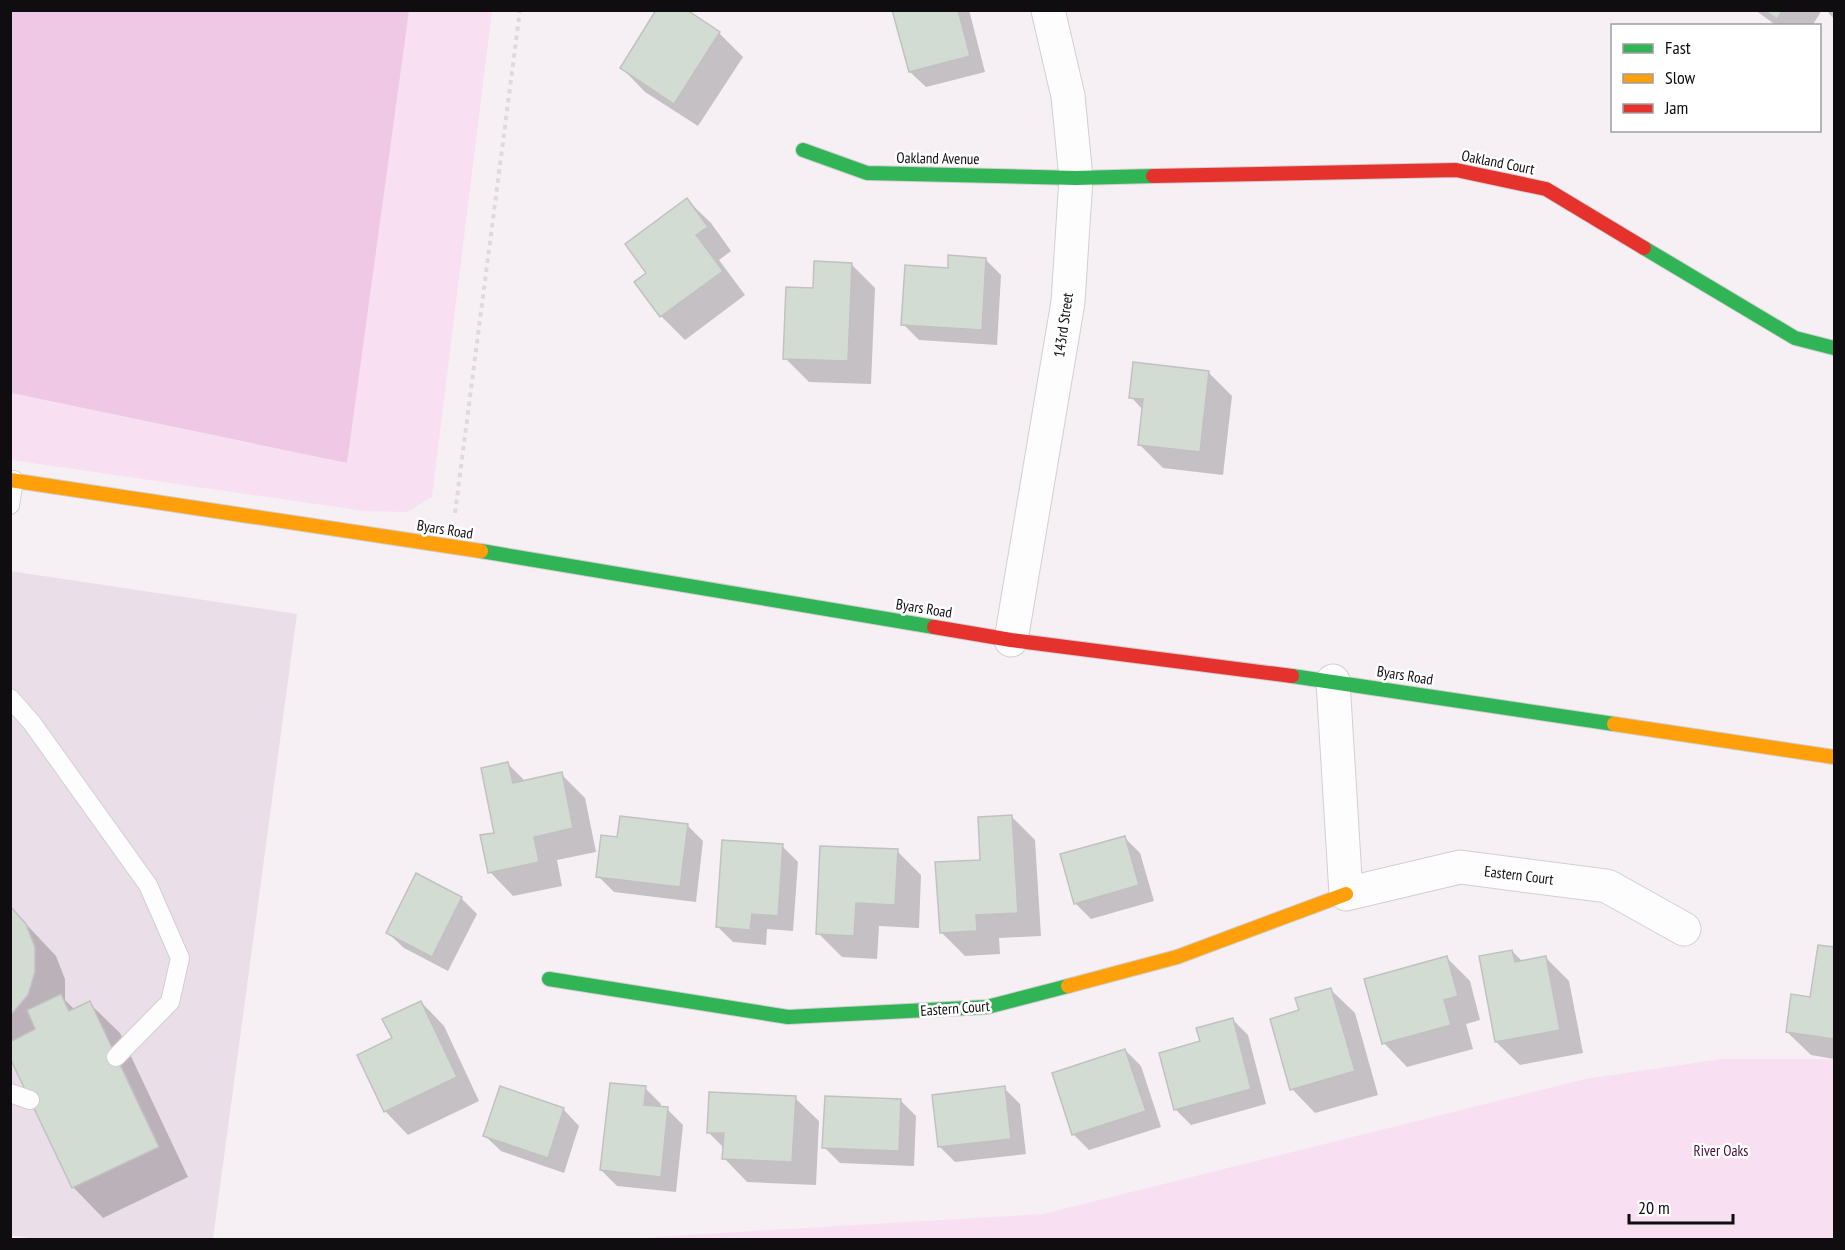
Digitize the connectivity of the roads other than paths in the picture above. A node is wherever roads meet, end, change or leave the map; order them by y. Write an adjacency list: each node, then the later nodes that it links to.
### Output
1 (1048, 10): 3 (street, 143rd Street)
2 (803, 150): 3 (street, Oakland Avenue)
3 (1076, 178): 4 (street, Oakland Court); 7 (street, 143rd Street)
4 (1834, 348)
5 (12, 480): 6 (lane); 7 (street, Byars Road)
6 (10, 505)
7 (1011, 640): 8 (street, Byars Road)
8 (1333, 681): 10 (street, Byars Road); 11 (street)
9 (10, 698): 14 (lane)
10 (1834, 757)
11 (1346, 894): 12 (street, Eastern Court); 13 (street, Eastern Court)
12 (1684, 929)
13 (549, 979)
14 (116, 1057)
15 (10, 1093): 16 (lane)
16 (30, 1100)

